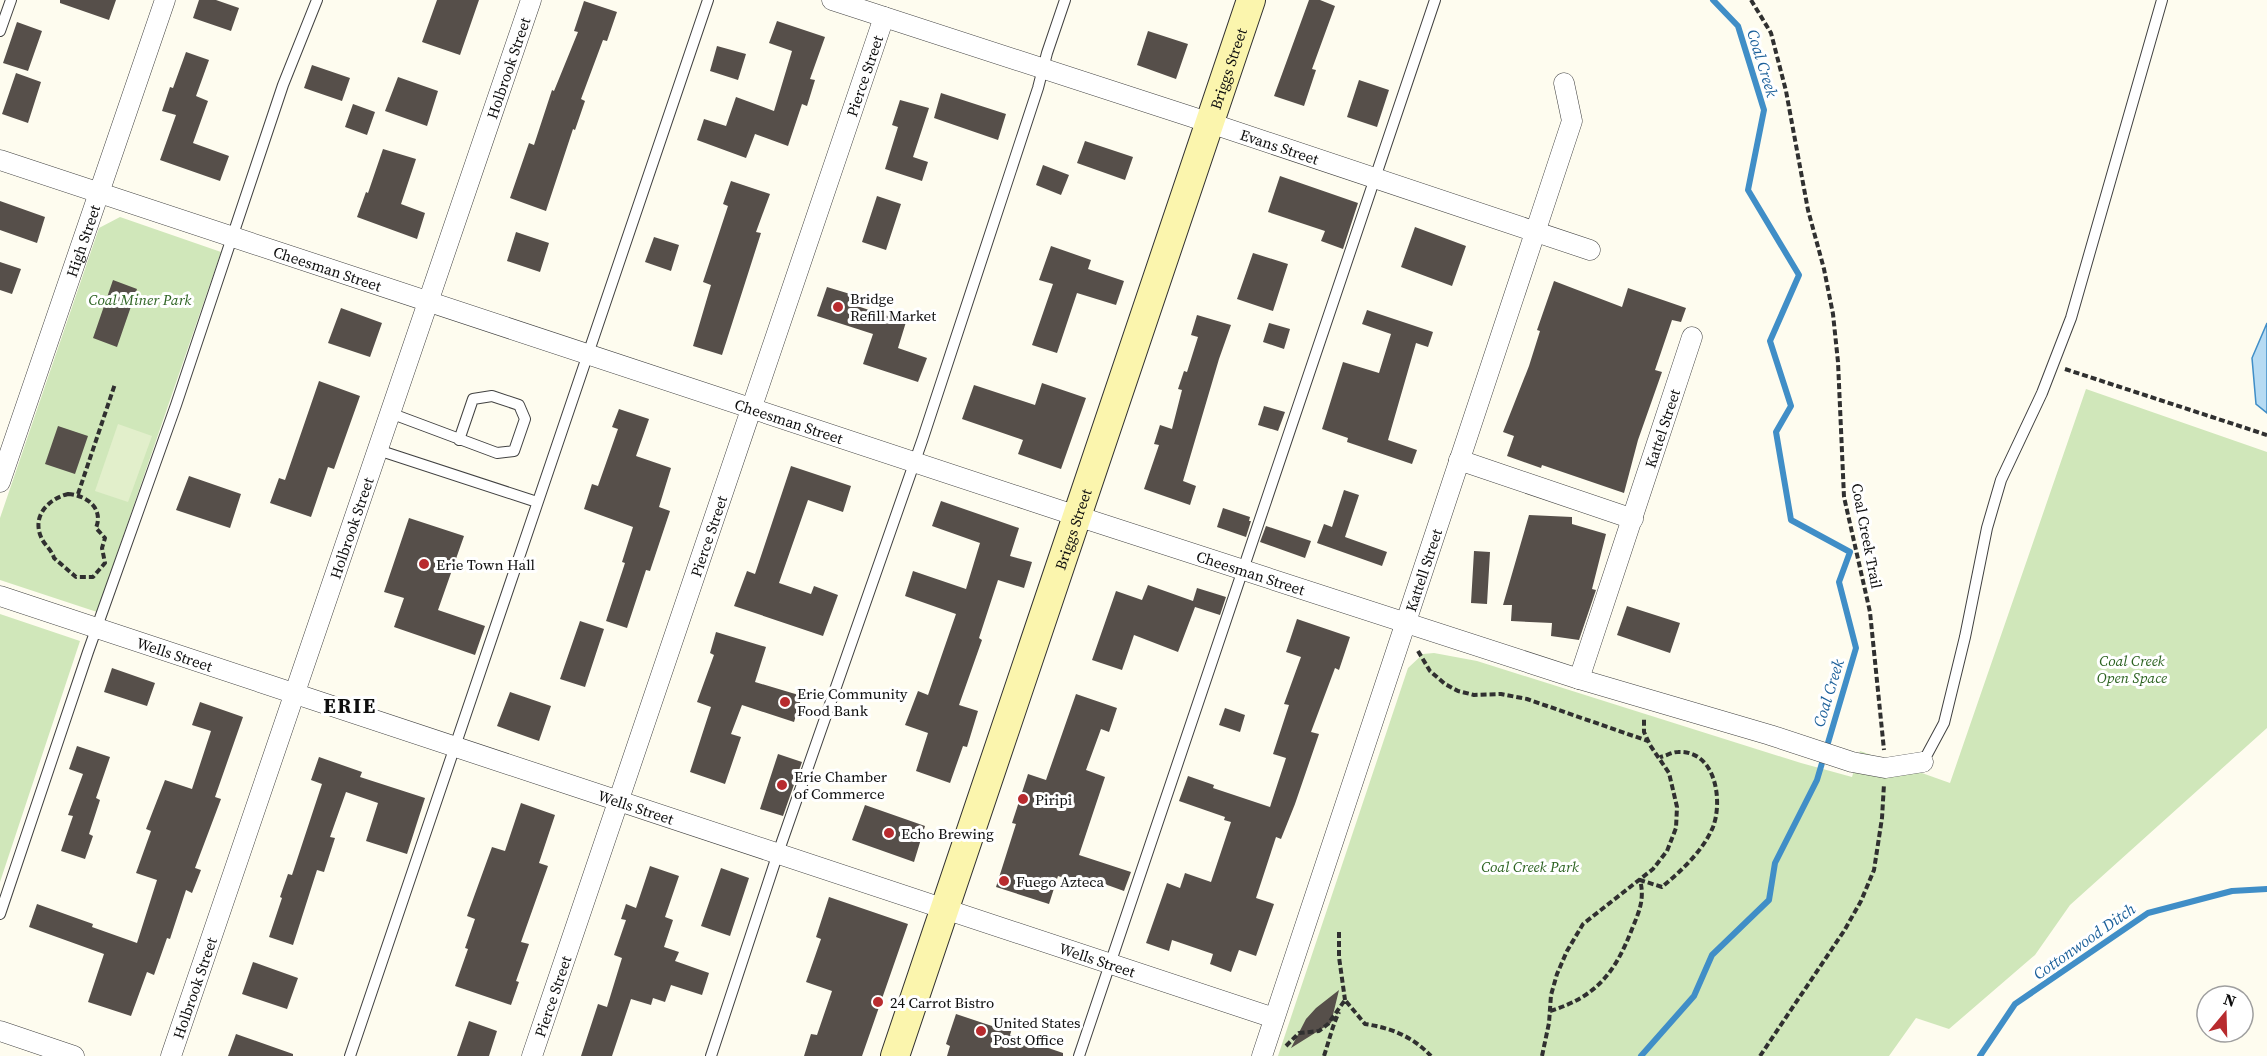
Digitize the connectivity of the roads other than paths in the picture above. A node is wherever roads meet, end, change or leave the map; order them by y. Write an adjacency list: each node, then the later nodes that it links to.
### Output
1 (11, 0): 12 (lane)
2 (165, 0): 18 (street, High Street)
3 (317, 0): 20 (lane)
4 (531, 0): 22 (street, Holbrook Street)
5 (708, 0): 24 (lane)
6 (832, 0): 11 (street, Evans Street)
7 (1065, 0): 13 (lane)
8 (1251, 0): 15 (street, Briggs Street)
9 (1435, 0): 17 (lane)
10 (2162, 0): 42 (lane)
11 (884, 17): 13 (street, Evans Street); 25 (street, Pierce Street)
12 (0, 32)
13 (1044, 68): 15 (street, Evans Street); 30 (lane)
14 (1564, 83): 19 (street, Kattell Street)
15 (1210, 123): 17 (street, Evans Street); 33 (street, Briggs Street)
16 (0, 160): 18 (street, Cheesman Street)
17 (1373, 178): 19 (street, Evans Street); 35 (lane)
18 (99, 192): 20 (street, Cheesman Street); 31 (street, High Street)
19 (1536, 233): 21 (street, Evans Street); 29 (street, Kattell Street)
20 (232, 236): 22 (street, Cheesman Street); 38 (lane)
21 (1590, 250)
22 (428, 300): 24 (street, Cheesman Street); 26 (street, Holbrook Street)
23 (1692, 337): 34 (street, Kattel Street)
24 (589, 354): 25 (street, Cheesman Street); 32 (lane)
25 (750, 408): 30 (street, Cheesman Street); 43 (street, Pierce Street)
26 (390, 413): 27 (lane); 28 (street, Holbrook Street)
27 (459, 440): 27 (lane)
28 (378, 450): 32 (lane); 40 (street, Holbrook Street)
29 (1459, 460): 34 (street); 37 (street, Kattell Street)
30 (914, 462): 33 (street, Cheesman Street); 44 (lane)
31 (0, 482)
32 (537, 502): 41 (lane)
33 (1077, 516): 35 (street, Cheesman Street); 45 (street, Briggs Street)
34 (1633, 519): 39 (street, Kattel Street)
35 (1242, 570): 37 (street, Cheesman Street); 47 (lane)
36 (0, 596): 38 (street, Wells Street)
37 (1406, 623): 39 (street, Cheesman Street); 48 (street, Kattell Street)
38 (96, 629): 40 (street, Wells Street); 46 (lane)
39 (1579, 679): 42 (street, Cheesman Street)
40 (295, 693): 41 (street, Wells Street); 51 (street, Holbrook Street)
41 (453, 746): 43 (street, Wells Street); 52 (lane)
42 (1923, 762)
43 (619, 800): 44 (street, Wells Street); 53 (street, Pierce Street)
44 (778, 853): 45 (street, Wells Street); 54 (lane)
45 (945, 909): 47 (street, Wells Street); 55 (street, Briggs Street)
46 (0, 914)
47 (1109, 964): 48 (street, Wells Street); 56 (lane)
48 (1274, 1017): 57 (street, Kattell Street)
49 (0, 1031): 50 (street)
50 (74, 1056)
51 (171, 1056)
52 (350, 1056)
53 (532, 1056)
54 (711, 1056)
55 (895, 1056)
56 (1079, 1056)
57 (1262, 1056)

